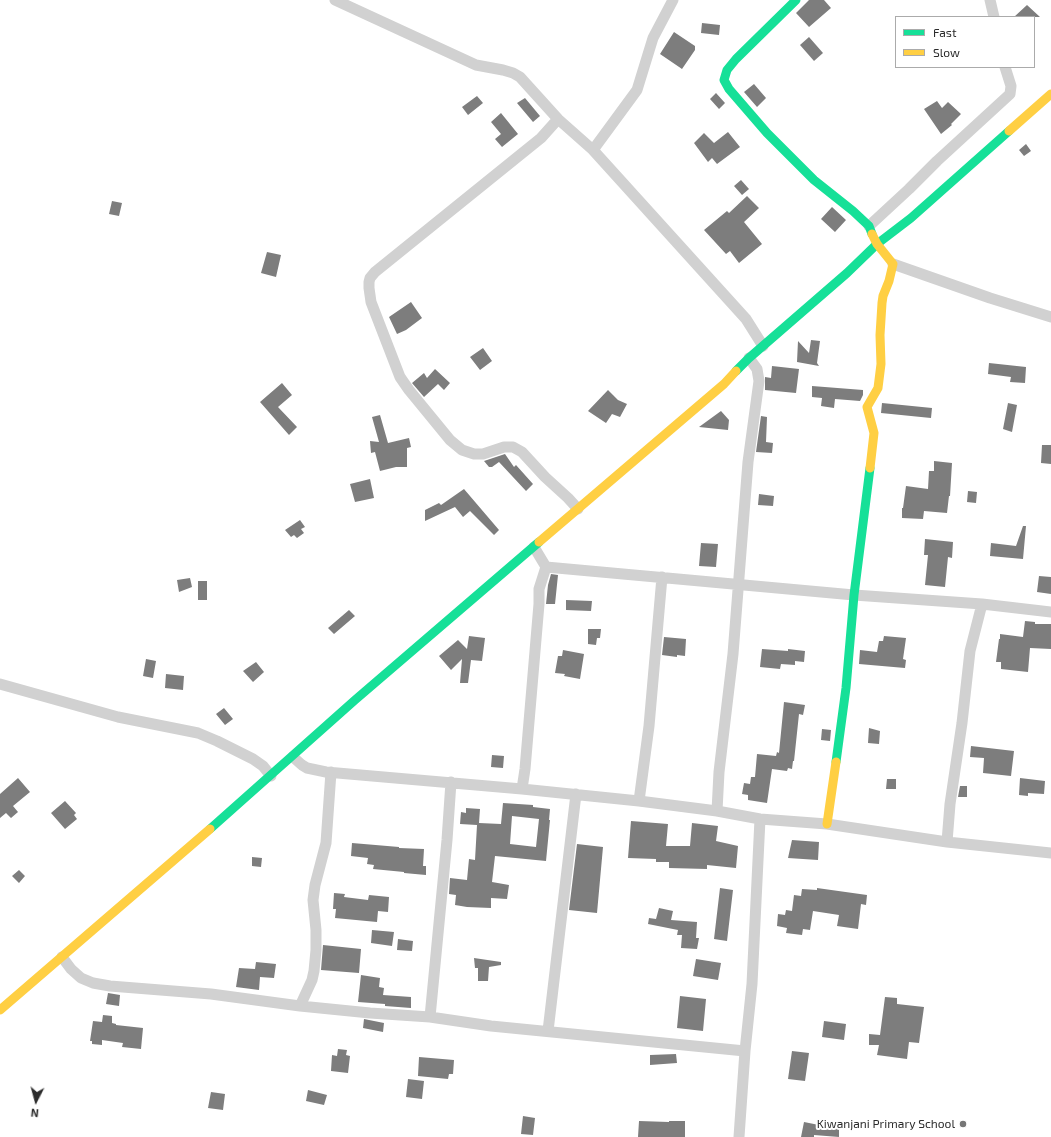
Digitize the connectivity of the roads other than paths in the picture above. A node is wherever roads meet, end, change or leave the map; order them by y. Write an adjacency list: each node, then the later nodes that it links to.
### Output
1 (335, 0): 8 (street)
2 (673, 0): 9 (street)
3 (796, 0): 10 (street)
4 (990, 0): 5 (street)
5 (994, 16)
6 (1005, 68): 10 (street)
7 (1051, 94): 11 (street)
8 (558, 119): 9 (street); 16 (street)
9 (593, 150): 14 (street)
10 (869, 226): 11 (street)
11 (877, 244): 12 (street); 14 (street)
12 (893, 264): 13 (street); 21 (street)
13 (1051, 317)
14 (763, 346): 15 (street)
15 (749, 358): 16 (street); 20 (street)
16 (578, 509): 17 (street)
17 (534, 547): 18 (street); 25 (street)
18 (546, 567): 19 (street); 29 (street)
19 (662, 577): 20 (street); 31 (street)
20 (738, 585): 21 (street); 32 (street)
21 (854, 595): 22 (street); 34 (street)
22 (982, 604): 23 (street); 35 (street)
23 (1051, 612)
24 (0, 684): 27 (street)
25 (293, 757): 26 (street); 27 (street)
26 (331, 772): 28 (street); 38 (street)
27 (271, 776): 37 (street)
28 (451, 782): 29 (street); 40 (street)
29 (522, 788): 30 (street)
30 (576, 794): 31 (street); 41 (street)
31 (639, 801): 32 (street)
32 (717, 811): 33 (street)
33 (760, 819): 34 (street); 42 (street)
34 (827, 824): 35 (street)
35 (947, 842): 36 (street)
36 (1051, 852)
37 (62, 956): 38 (street); 39 (street)
38 (300, 1006): 40 (street)
39 (0, 1010)
40 (430, 1017): 41 (street)
41 (548, 1031): 42 (street)
42 (745, 1051): 43 (street)
43 (739, 1137)

